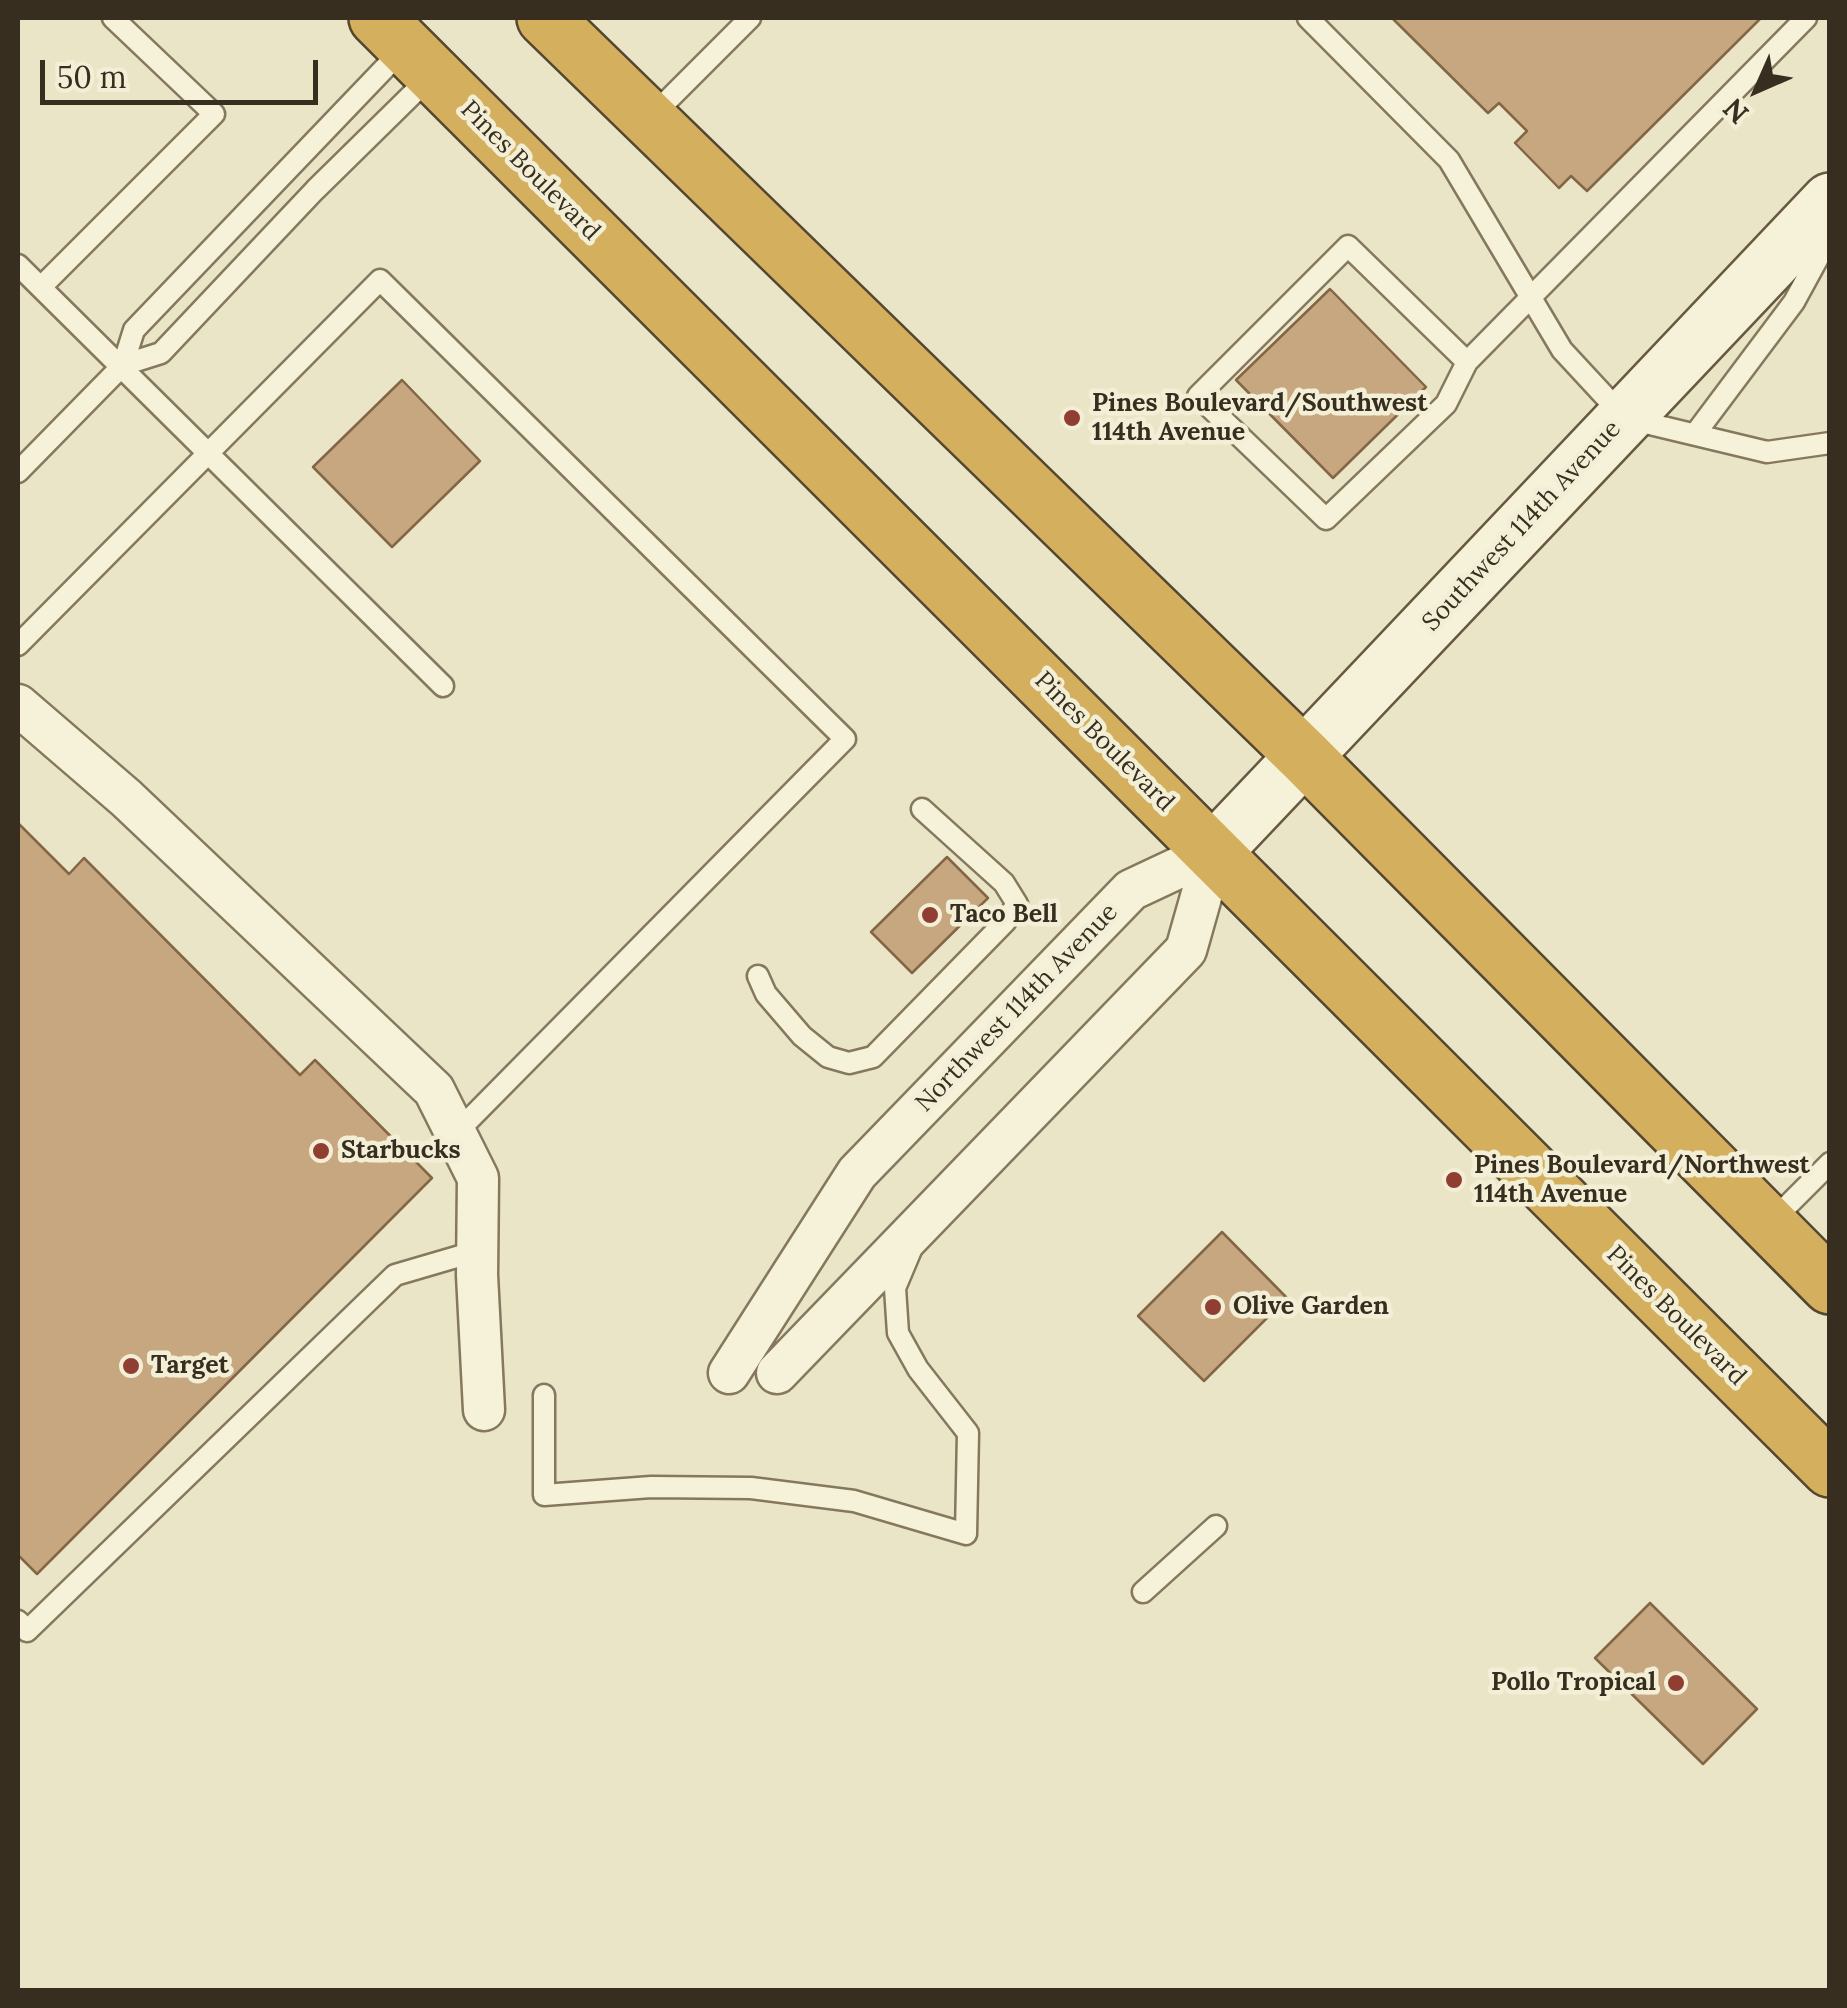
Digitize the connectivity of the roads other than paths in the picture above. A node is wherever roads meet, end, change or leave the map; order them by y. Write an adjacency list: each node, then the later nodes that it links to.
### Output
1 (113, 18): 11 (lane)
2 (545, 18): 7 (highway)
3 (750, 18): 7 (lane)
4 (1308, 18): 12 (lane)
5 (1806, 18): 12 (lane)
6 (405, 46): 14 (lane); 14 (lane); 25 (highway, Pines Boulevard)
7 (648, 121): 23 (highway)
8 (1830, 201): 15 (street, Southwest 114th Avenue)
9 (1830, 236): 16 (lane)
10 (18, 264): 11 (lane)
11 (41, 287): 14 (lane)
12 (1530, 296): 13 (lane); 15 (lane)
13 (1467, 362): 13 (lane)
14 (123, 365): 18 (lane); 19 (lane)
15 (1625, 418): 16 (lane); 23 (street, Southwest 114th Avenue)
16 (1696, 434): 17 (lane)
17 (1830, 443)
18 (207, 454): 20 (lane); 21 (lane); 27 (lane)
19 (18, 472)
20 (18, 646)
21 (443, 686)
22 (18, 706): 27 (street)
23 (1304, 756): 25 (street, Southwest 114th Avenue); 30 (highway)
24 (922, 809): 26 (lane)
25 (1214, 851): 29 (street); 33 (street, Northwest 114th Avenue); 37 (highway, Pines Boulevard)
26 (758, 976)
27 (458, 1130): 31 (street)
28 (1830, 1163): 30 (lane)
29 (921, 1225): 34 (street); 35 (lane)
30 (1768, 1226): 32 (highway)
31 (477, 1251): 36 (street); 40 (lane)
32 (1830, 1286)
33 (729, 1373)
34 (778, 1373)
35 (544, 1395)
36 (484, 1410)
37 (1830, 1470)
38 (1216, 1526): 39 (lane)
39 (1143, 1592)
40 (18, 1621)

